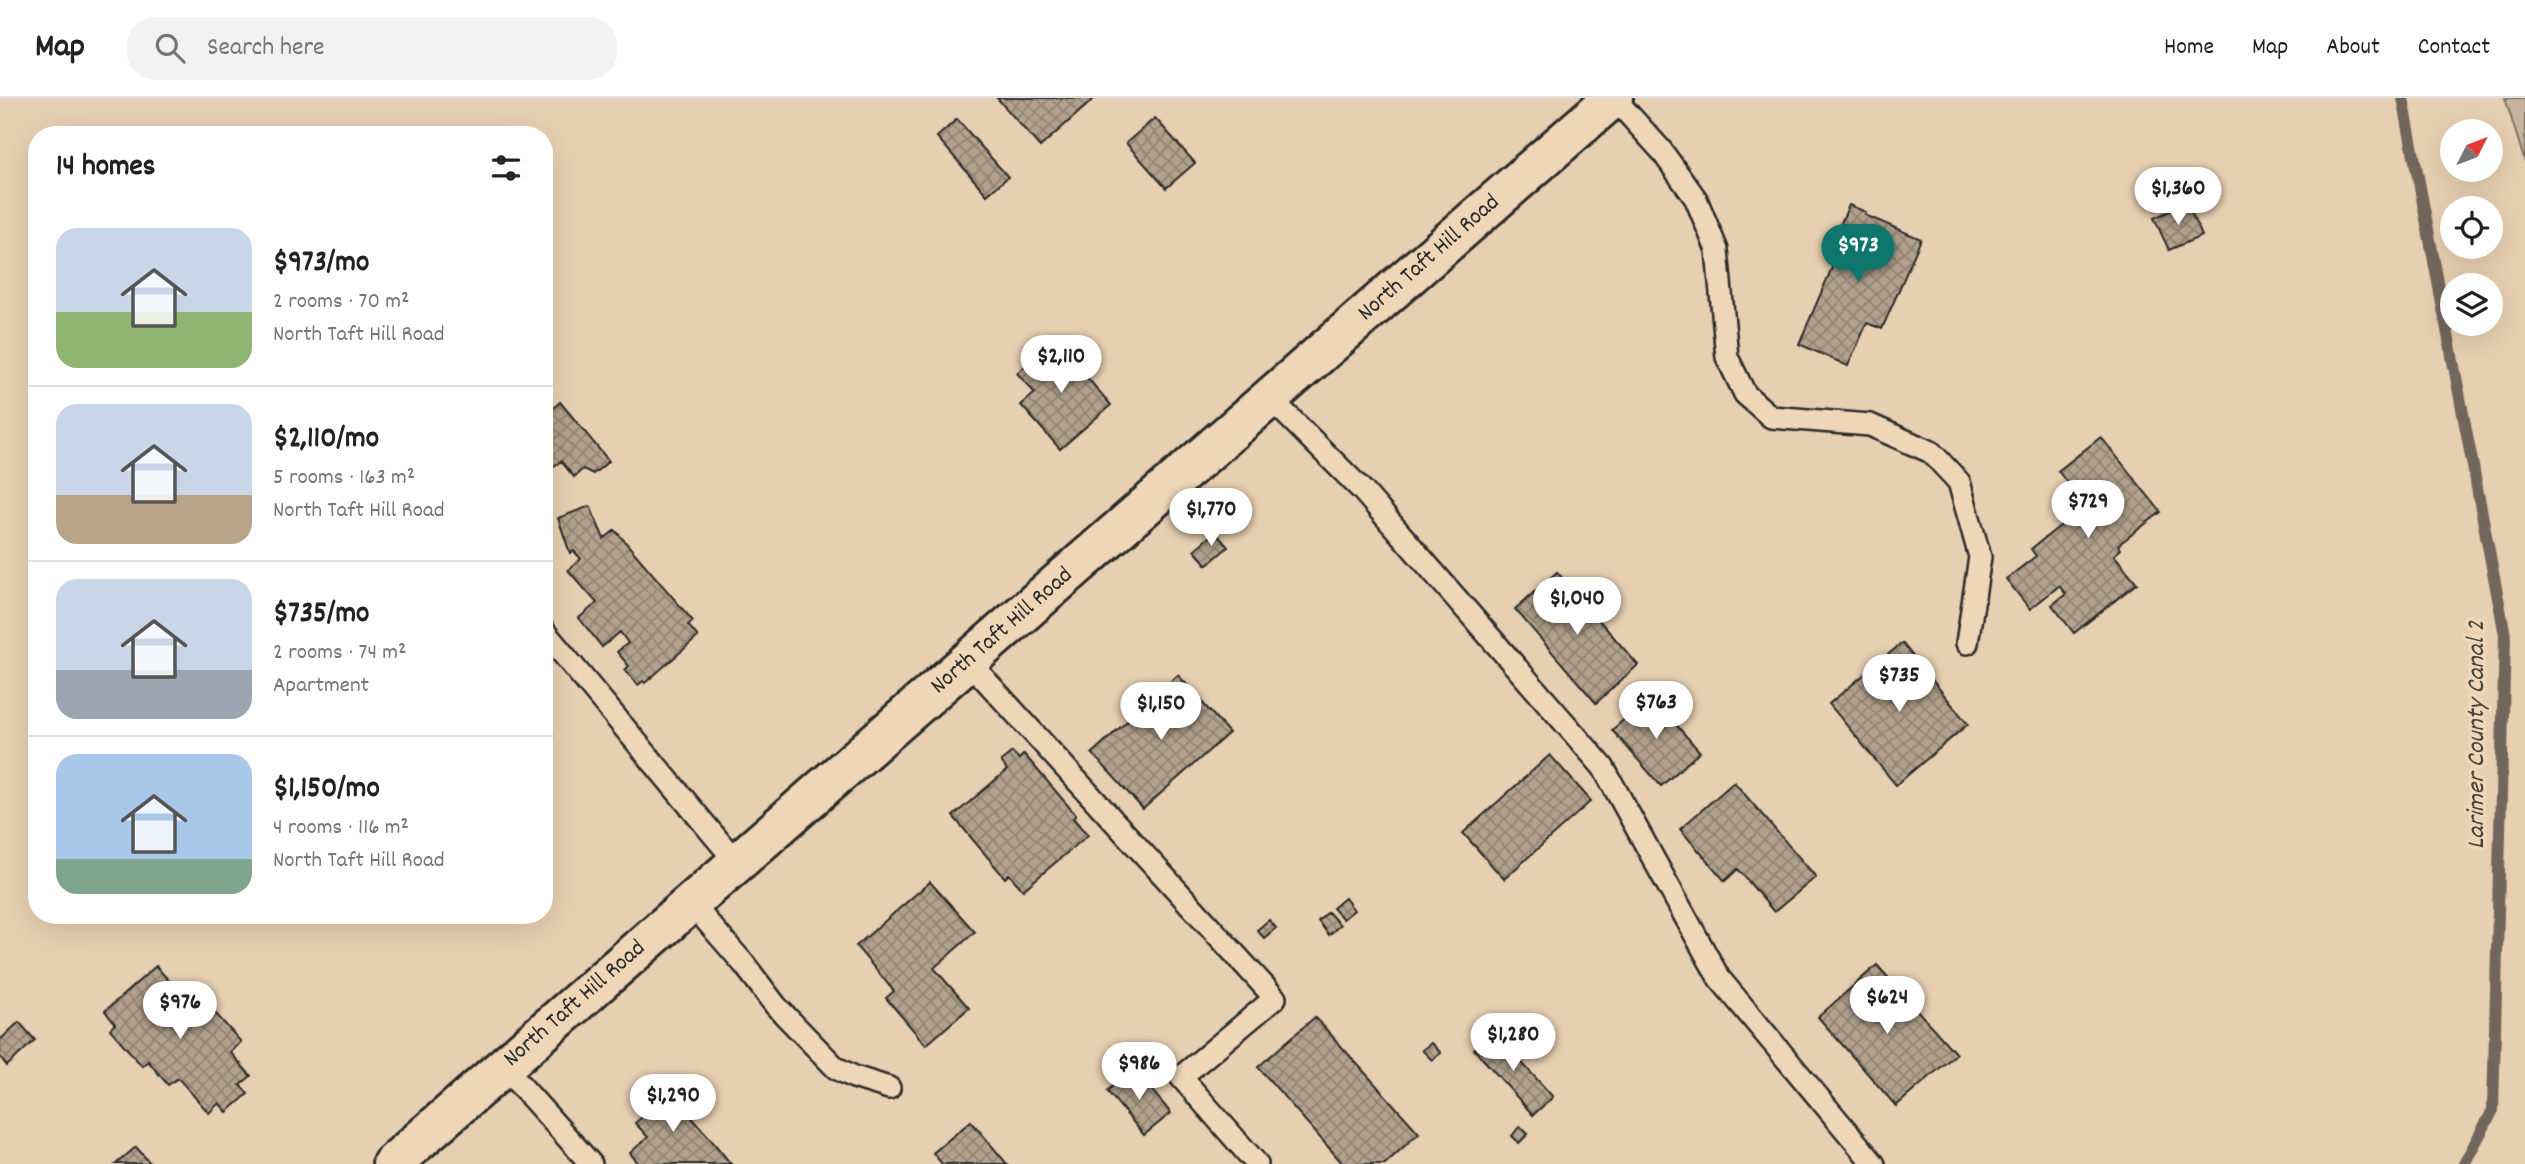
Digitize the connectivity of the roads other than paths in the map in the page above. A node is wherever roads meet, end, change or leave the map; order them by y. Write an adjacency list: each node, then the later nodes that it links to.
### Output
1 (1613, 98): 2 (main road, North Taft Hill Road); 4 (lane)
2 (1270, 398): 5 (main road, North Taft Hill Road); 13 (lane)
3 (553, 642): 6 (lane)
4 (1966, 643)
5 (968, 661): 6 (main road, North Taft Hill Road); 12 (lane)
6 (737, 863): 7 (main road, North Taft Hill Road)
7 (691, 903): 8 (main road, North Taft Hill Road); 9 (lane)
8 (504, 1067): 10 (main road, North Taft Hill Road); 11 (lane)
9 (889, 1088)
10 (392, 1164)
11 (591, 1164)
12 (1257, 1164)
13 (1874, 1164)

